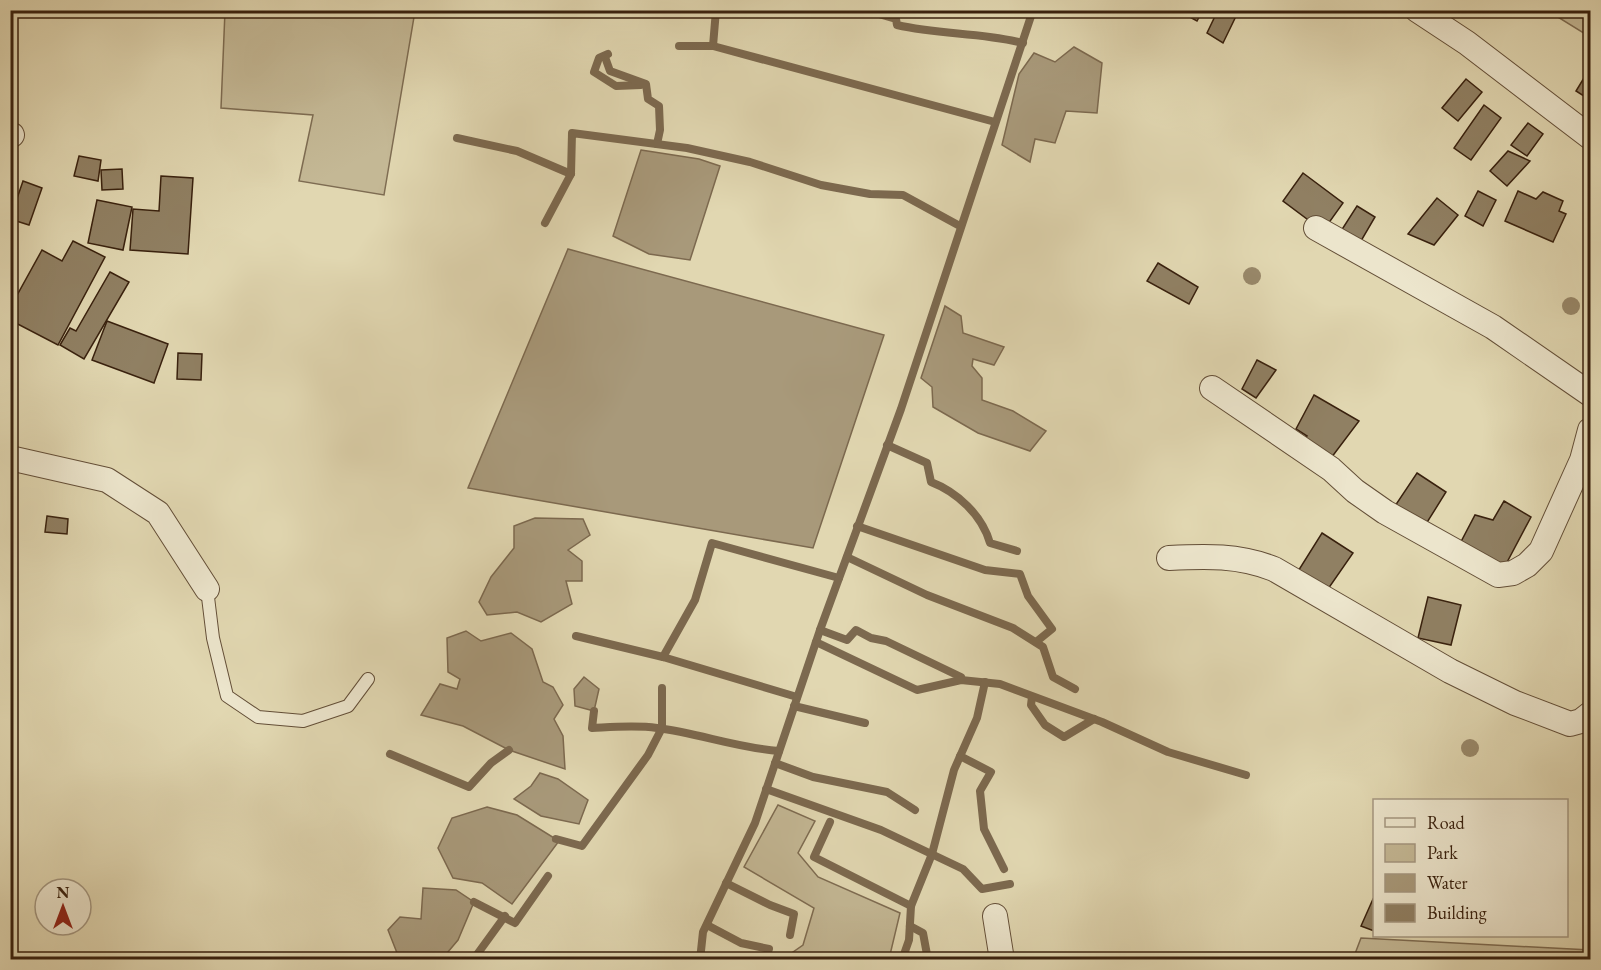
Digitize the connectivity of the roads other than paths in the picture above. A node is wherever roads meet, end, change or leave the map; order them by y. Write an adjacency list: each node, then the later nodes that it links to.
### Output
1 (1417, 10): 2 (street)
2 (1590, 137)
3 (1316, 228): 5 (street)
4 (1212, 388): 6 (street)
5 (1590, 394)
6 (1590, 430)
7 (10, 458): 9 (street)
8 (1169, 558): 11 (street)
9 (207, 590): 10 (lane)
10 (368, 679)
11 (1590, 714)
12 (995, 916): 13 (street)
13 (1002, 960)

